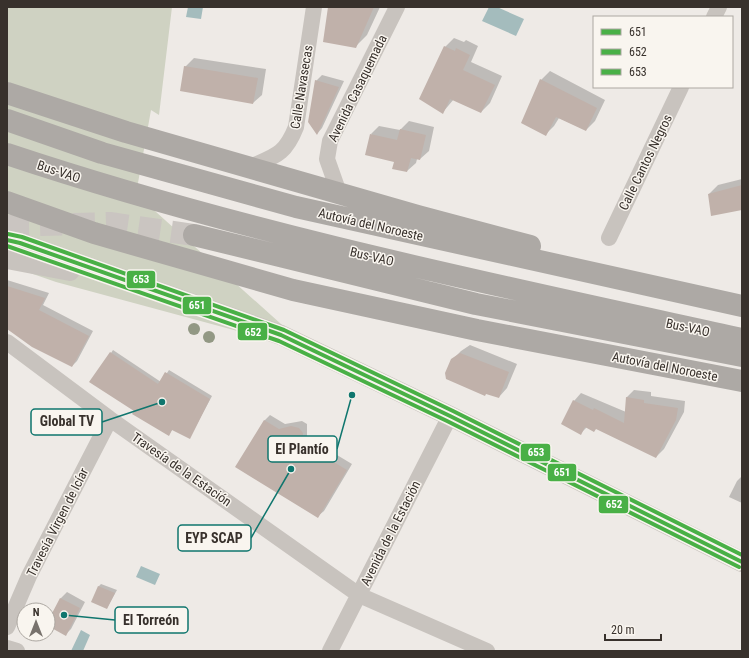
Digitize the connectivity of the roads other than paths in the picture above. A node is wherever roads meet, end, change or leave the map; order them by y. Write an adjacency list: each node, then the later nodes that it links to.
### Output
1 (314, 7): 9 (street, Calle Navasecas)
2 (397, 7): 10 (street, Avenida Casaquemada)
3 (719, 7): 4 (street)
4 (714, 16)
5 (681, 88): 13 (street, Calle Cantos Negros)
6 (7, 93): 9 (highway)
7 (7, 120): 16 (highway, Autovía del Noroeste)
8 (7, 154): 19 (highway, Bus-VAO)
9 (250, 167): 10 (highway)
10 (339, 193): 16 (highway)
11 (7, 202): 22 (highway, Autovía del Noroeste)
12 (194, 235): 21 (highway)
13 (609, 238)
14 (7, 240): 17 (street)
15 (7, 259): 17 (street)
16 (562, 267): 18 (highway, Autovía del Noroeste)
17 (132, 282): 23 (street)
18 (742, 306)
19 (742, 339)
20 (7, 342): 24 (street, Travesía de la Estación)
21 (742, 356)
22 (742, 382)
23 (450, 416): 25 (street); 26 (street, Avenida de la Estación)
24 (110, 418): 26 (street, Travesía de la Estación); 27 (street, Travesía Virgen de Icíar)
25 (742, 562)
26 (359, 595): 30 (street, Avenida de la Estación); 31 (street, Travesía de la Estación)
27 (7, 627)
28 (7, 648): 29 (street)
29 (17, 651)
30 (330, 651)
31 (487, 651)

